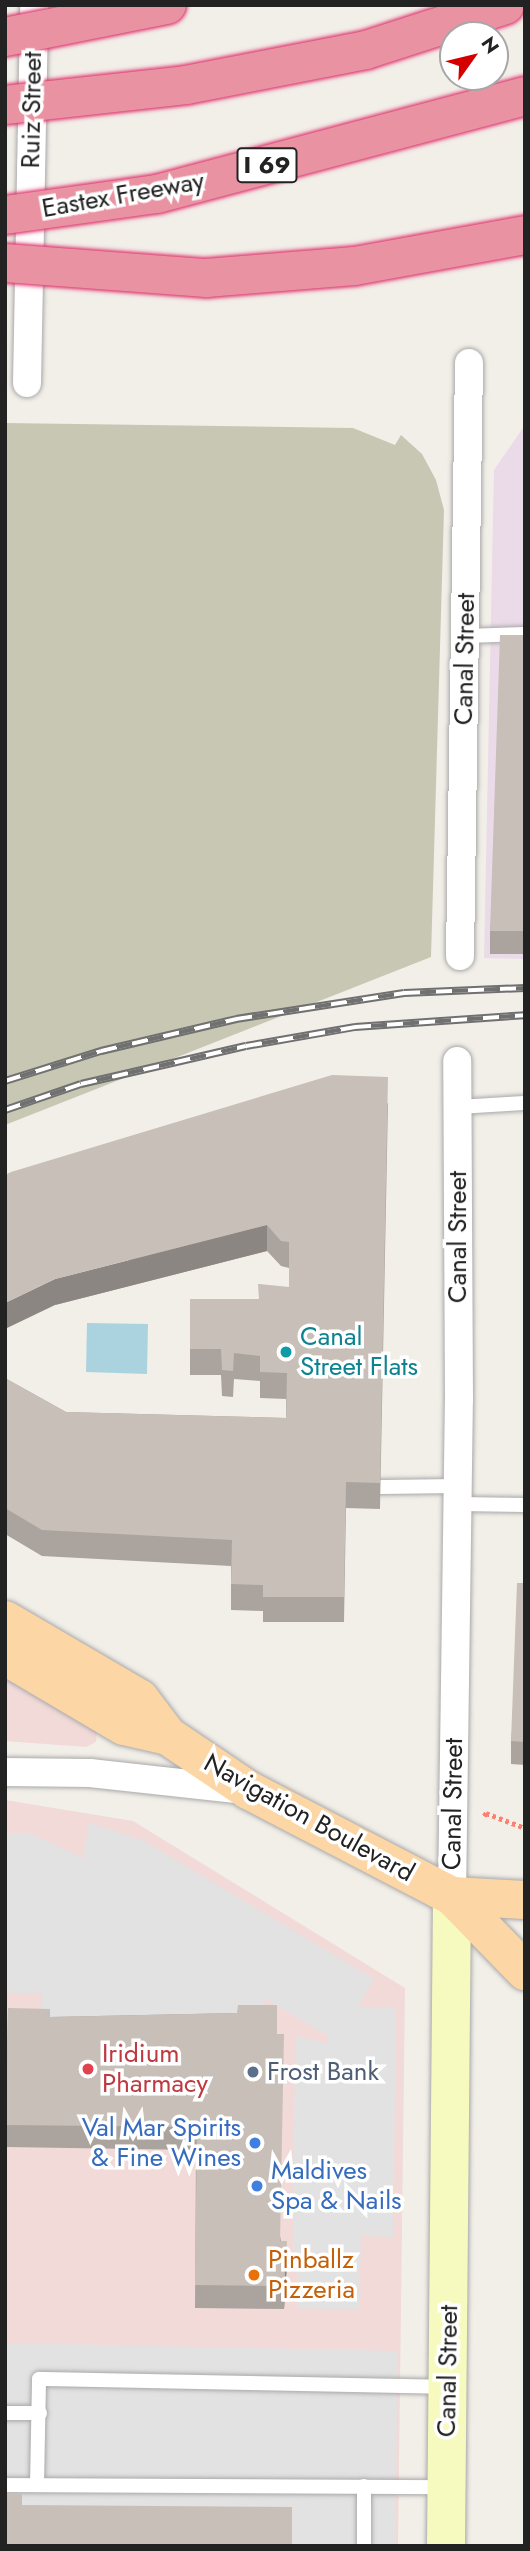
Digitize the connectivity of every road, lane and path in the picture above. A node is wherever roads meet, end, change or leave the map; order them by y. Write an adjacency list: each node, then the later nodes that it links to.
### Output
1 (34, 5): 11 (street, Ruiz Street)
2 (167, 5): 4 (highway, bridge)
3 (505, 5): 6 (highway, bridge)
4 (5, 37)
5 (525, 96): 7 (highway, Eastex Freeway / I 69, bridge)
6 (5, 106)
7 (5, 215)
8 (525, 235): 9 (highway, bridge)
9 (5, 264)
10 (469, 363): 13 (street, Canal Street)
11 (27, 383)
12 (525, 634): 13 (lane)
13 (465, 636): 14 (street, Canal Street)
14 (460, 956)
15 (457, 1061): 17 (street, Canal Street)
16 (525, 1103): 17 (lane)
17 (457, 1107): 19 (street, Canal Street)
18 (380, 1487): 19 (lane)
19 (458, 1495): 20 (lane); 28 (street, Canal Street)
20 (525, 1506)
21 (5, 1620): 23 (main road, Navigation Boulevard)
22 (5, 1657): 23 (main road, Navigation Boulevard)
23 (168, 1736): 25 (main road, Navigation Boulevard)
24 (5, 1772): 25 (street)
25 (248, 1790): 28 (main road, Navigation Boulevard)
26 (480, 1821): 27 (path)
27 (525, 1828)
28 (452, 1896): 29 (main road, Navigation Boulevard); 30 (main road, Navigation Boulevard); 31 (street, Canal Street)
29 (525, 1900)
30 (525, 1971)
31 (448, 2387): 33 (lane); 37 (street, Canal Street)
32 (5, 2413): 33 (lane)
33 (40, 2413): 35 (lane)
34 (5, 2485): 35 (lane)
35 (37, 2485): 36 (lane)
36 (364, 2486): 37 (lane); 38 (lane)
37 (446, 2487): 39 (street, Canal Street)
38 (364, 2546)
39 (446, 2546)

